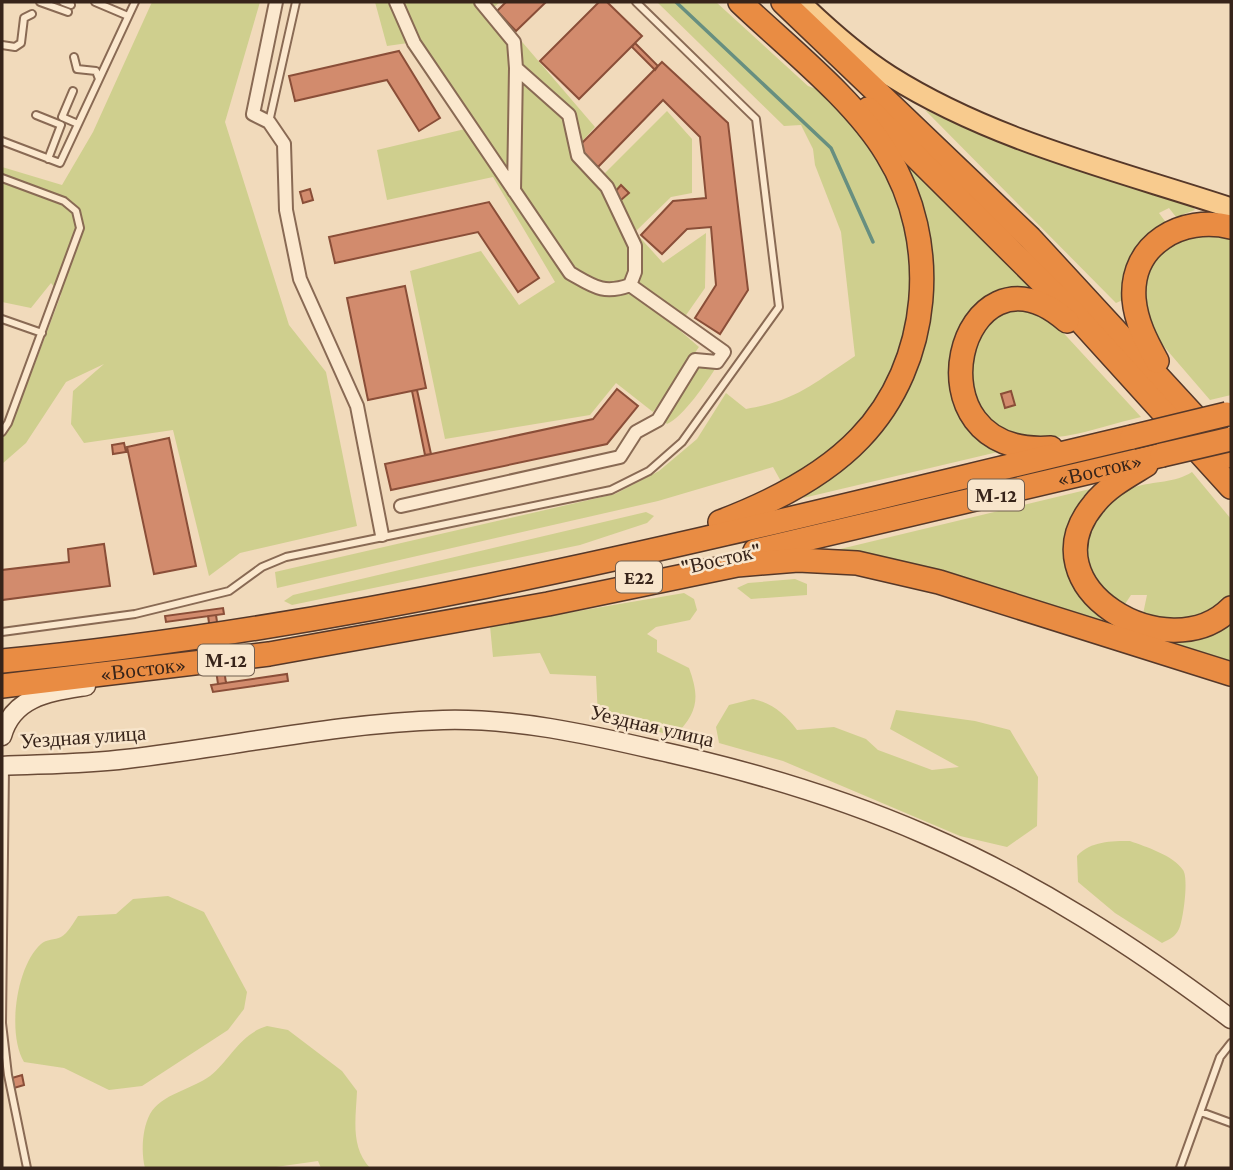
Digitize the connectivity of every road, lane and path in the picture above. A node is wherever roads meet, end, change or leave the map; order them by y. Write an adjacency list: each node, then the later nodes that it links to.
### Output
1 (40, 2): 2 (lane)
2 (63, 2)
3 (94, 2): 15 (lane)
4 (135, 2): 15 (lane)
5 (276, 2): 22 (street)
6 (296, 2): 22 (lane)
7 (396, 2): 27 (street)
8 (481, 2): 18 (street)
9 (636, 2): 45 (lane)
10 (740, 2): 46 (highway)
11 (753, 2): 33 (highway)
12 (783, 2): 34 (highway)
13 (800, 2): 28 (main road)
14 (32, 14): 16 (lane)
15 (128, 16): 19 (lane)
16 (2, 45)
17 (74, 57): 19 (lane)
18 (516, 68): 27 (street); 30 (street)
19 (99, 79): 23 (lane)
20 (72, 91): 23 (lane)
21 (36, 115): 25 (lane)
22 (269, 122): 45 (street)
23 (78, 124): 25 (lane)
24 (2, 141): 25 (lane)
25 (48, 159)
26 (2, 178): 32 (lane)
27 (514, 191): 30 (street)
28 (1231, 208)
29 (1231, 227): 34 (highway)
30 (630, 285): 43 (street)
31 (2, 319): 32 (lane)
32 (42, 333): 36 (lane)
33 (1148, 394): 37 (highway); 40 (highway)
34 (1175, 394): 40 (highway)
35 (1230, 413): 37 (highway, bridge)
36 (2, 432)
37 (1132, 437): 46 (highway)
38 (1231, 439): 39 (highway, «Восток», bridge)
39 (1162, 455): 44 (highway, «Восток» / М-12); 47 (highway)
40 (1222, 461): 41 (highway); 42 (highway)
41 (1231, 488)
42 (1231, 500)
43 (401, 506)
44 (831, 534): 48 (highway, "Восток" / E22)
45 (382, 535): 49 (lane)
46 (444, 594): 50 (highway, «Восток» / М-12)
47 (1231, 608)
48 (448, 620): 51 (highway, «Восток» / М-12); 52 (highway)
49 (2, 632)
50 (2, 661)
51 (148, 670): 53 (highway, «Восток» / М-12); 54 (street)
52 (1231, 674)
53 (2, 686)
54 (2, 736): 55 (street)
55 (3, 771): 56 (street, Уездная улица); 60 (lane)
56 (1231, 1019)
57 (1231, 1043): 58 (lane)
58 (1200, 1112): 59 (lane); 61 (lane)
59 (1231, 1123)
60 (27, 1168)
61 (1180, 1168)

